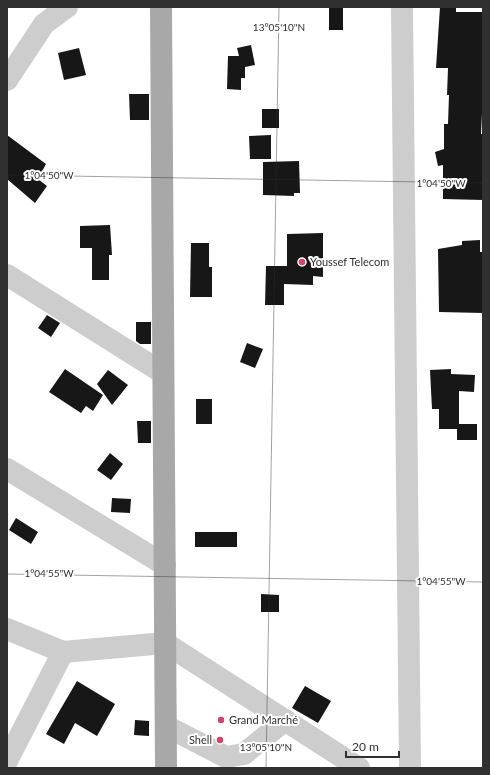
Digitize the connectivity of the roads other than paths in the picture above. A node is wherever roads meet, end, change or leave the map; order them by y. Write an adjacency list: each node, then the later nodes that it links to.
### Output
1 (67, 7): 4 (street)
2 (161, 7): 6 (main road)
3 (402, 7): 17 (street)
4 (7, 80)
5 (7, 275): 6 (street)
6 (163, 373): 8 (main road)
7 (7, 469): 8 (street)
8 (165, 565): 10 (main road)
9 (7, 629): 11 (street)
10 (165, 643): 11 (street); 12 (street); 13 (main road)
11 (63, 652): 14 (street)
12 (285, 720): 13 (street); 16 (street)
13 (166, 726): 15 (main road)
14 (7, 761)
15 (166, 768)
16 (359, 768)
17 (410, 768)

